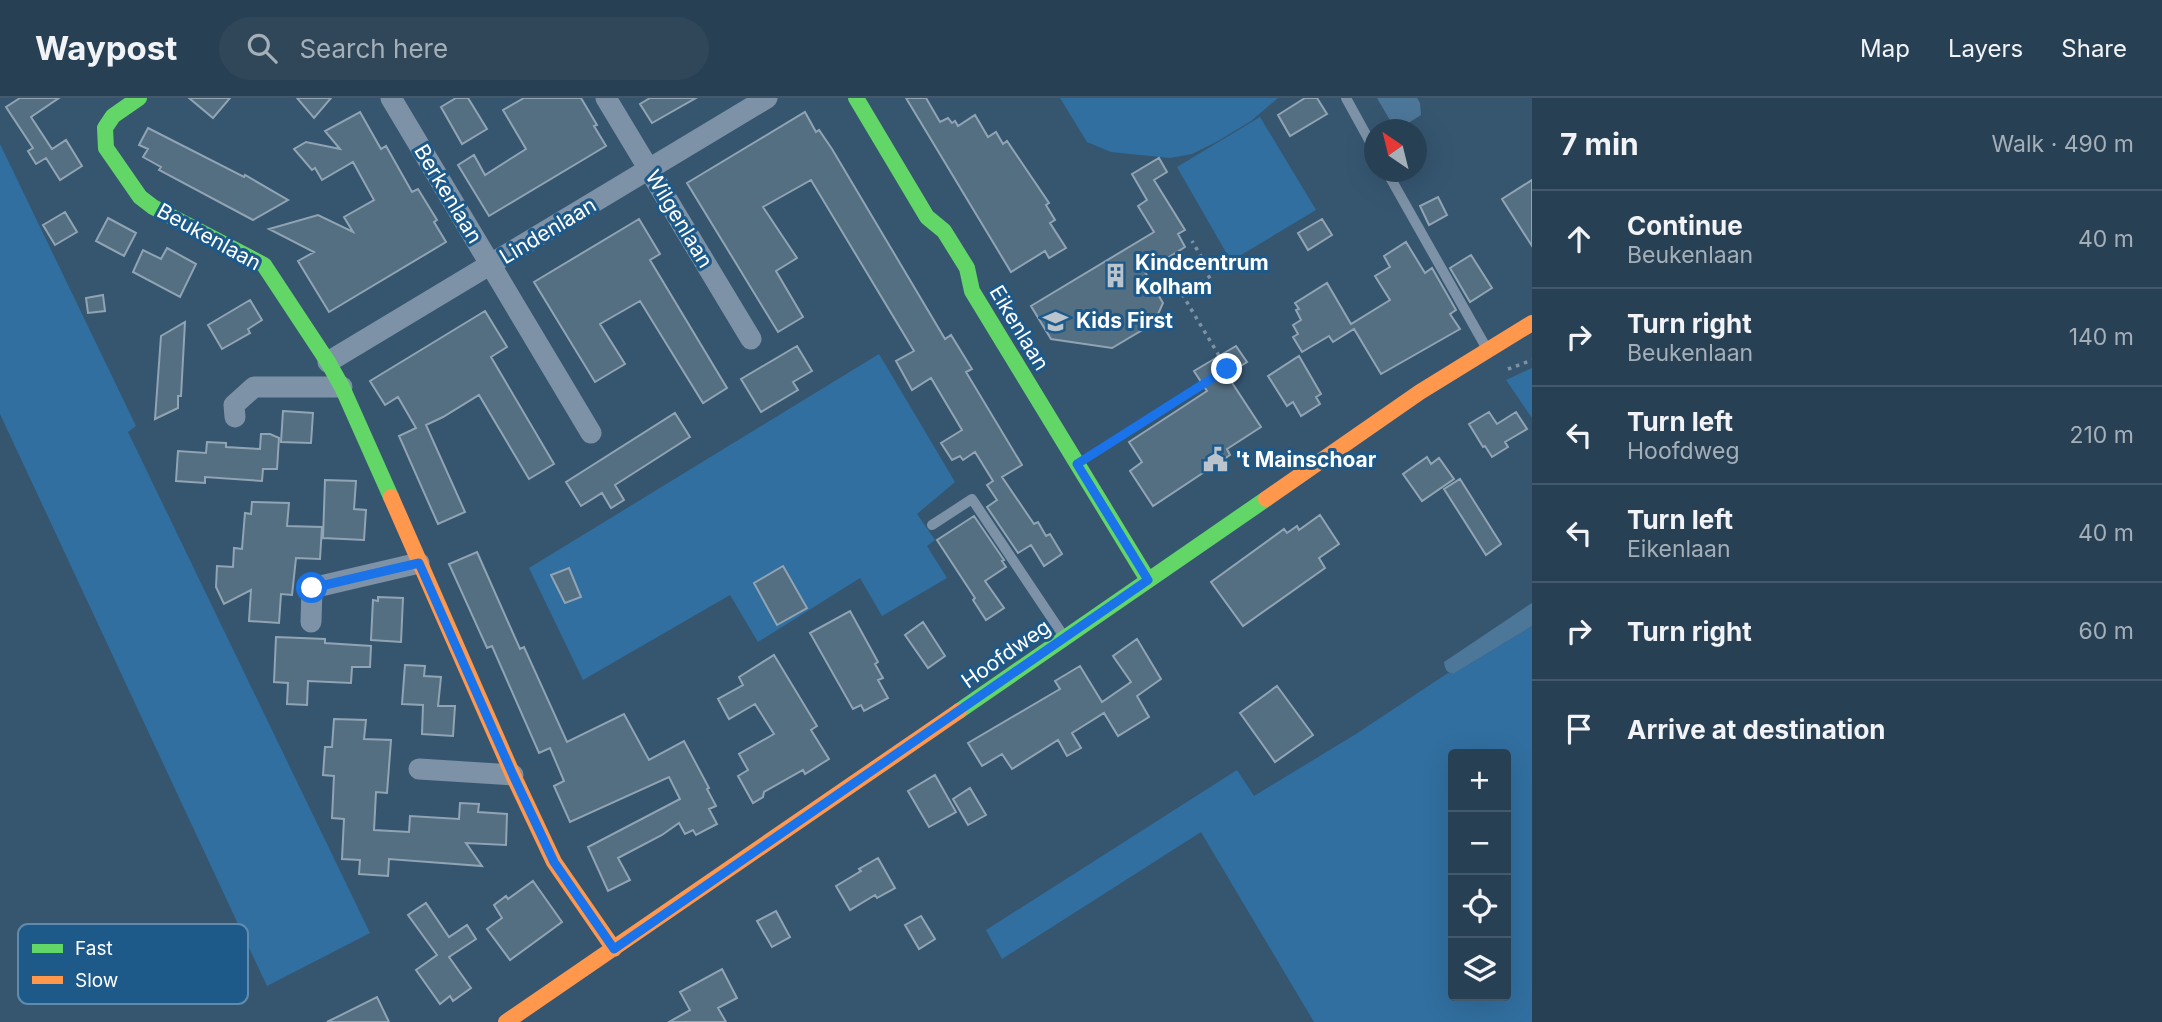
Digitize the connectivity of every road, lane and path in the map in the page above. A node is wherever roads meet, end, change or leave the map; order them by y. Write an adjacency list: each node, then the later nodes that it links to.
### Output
1 (139, 98): 16 (street, Beukenlaan)
2 (391, 98): 11 (street, Berkenlaan)
3 (606, 98): 8 (street, Wilgenlaan)
4 (767, 98): 8 (street, Lindenlaan)
5 (856, 98): 21 (street, Eikenlaan)
6 (1346, 98): 7 (lane)
7 (1364, 131)
8 (650, 170): 11 (street, Lindenlaan); 13 (street, Wilgenlaan)
9 (1393, 182): 14 (lane)
10 (1192, 241): 21 (path)
11 (491, 266): 16 (street, Lindenlaan); 20 (street, Berkenlaan)
12 (1532, 323): 14 (street, Hoofdweg)
13 (751, 340)
14 (1488, 351): 24 (street, Hoofdweg)
15 (1532, 360): 17 (path)
16 (328, 362): 18 (street, Beukenlaan)
17 (1500, 372)
18 (342, 387): 19 (street); 23 (street, Beukenlaan)
19 (235, 416)
20 (591, 433)
21 (1077, 464): 24 (street, Eikenlaan)
22 (932, 525): 26 (lane)
23 (419, 563): 25 (street); 28 (street, Beukenlaan)
24 (1148, 580): 26 (street, Hoofdweg)
25 (311, 622)
26 (1065, 638): 29 (street, Hoofdweg)
27 (419, 769): 28 (street)
28 (513, 775): 29 (street, Beukenlaan)
29 (614, 949): 30 (street, Hoofdweg)
30 (506, 1022)

